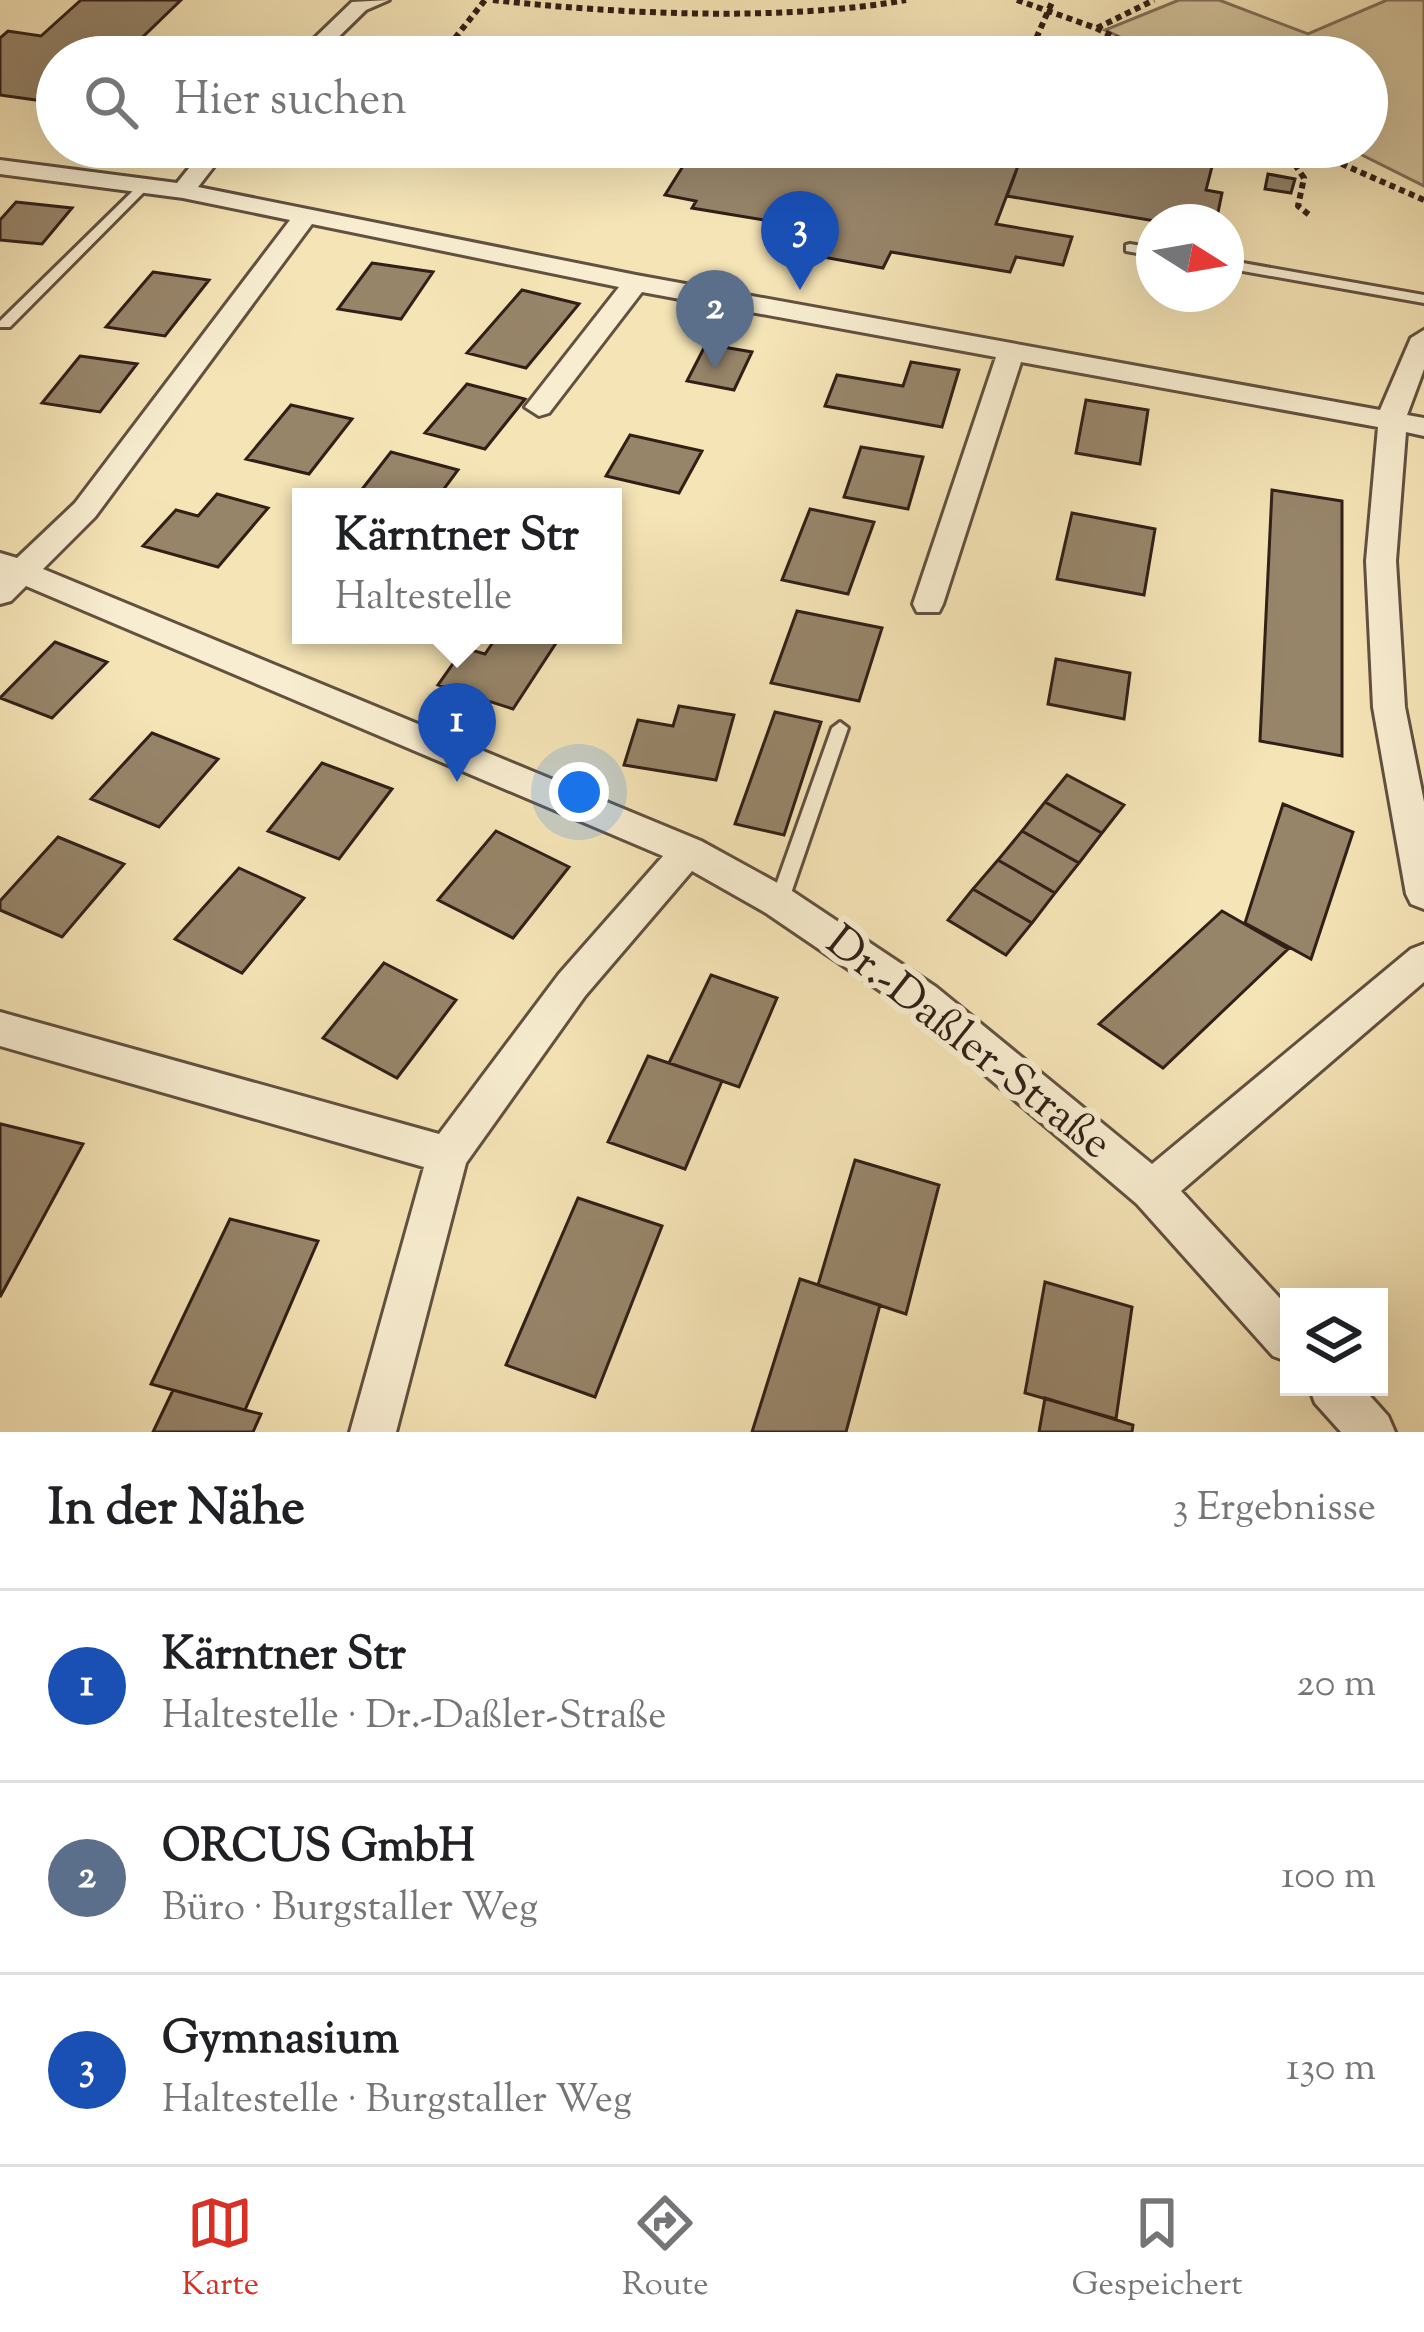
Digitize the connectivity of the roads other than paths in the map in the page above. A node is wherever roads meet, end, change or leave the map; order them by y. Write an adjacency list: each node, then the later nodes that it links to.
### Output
1 (379, 0): 2 (street)
2 (328, 36)
3 (0, 167): 5 (street)
4 (201, 168): 6 (street)
5 (144, 186): 6 (street); 13 (lane)
6 (183, 191): 7 (street)
7 (304, 218): 11 (street); 18 (street)
8 (1130, 248): 9 (lane)
9 (1136, 249)
10 (1244, 267): 12 (lane)
11 (636, 283): 15 (street); 16 (street)
12 (1424, 299)
13 (5, 324)
14 (1424, 338): 17 (street)
15 (1011, 353): 17 (street); 19 (street)
16 (539, 406)
17 (1410, 426): 22 (street)
18 (7, 576): 21 (street, Dr.-Daßler-Straße)
19 (928, 604)
20 (840, 728): 23 (lane)
21 (688, 851): 23 (street, Dr.-Daßler-Straße); 26 (street)
22 (1424, 894)
23 (779, 902): 27 (street, Dr.-Daßler-Straße)
24 (1424, 960): 27 (street)
25 (0, 1029): 26 (street)
26 (448, 1155): 30 (street)
27 (1152, 1190): 28 (street, Dr.-Daßler-Straße)
28 (1280, 1330)
29 (1339, 1396): 31 (street)
30 (373, 1432)
31 (1372, 1432)

